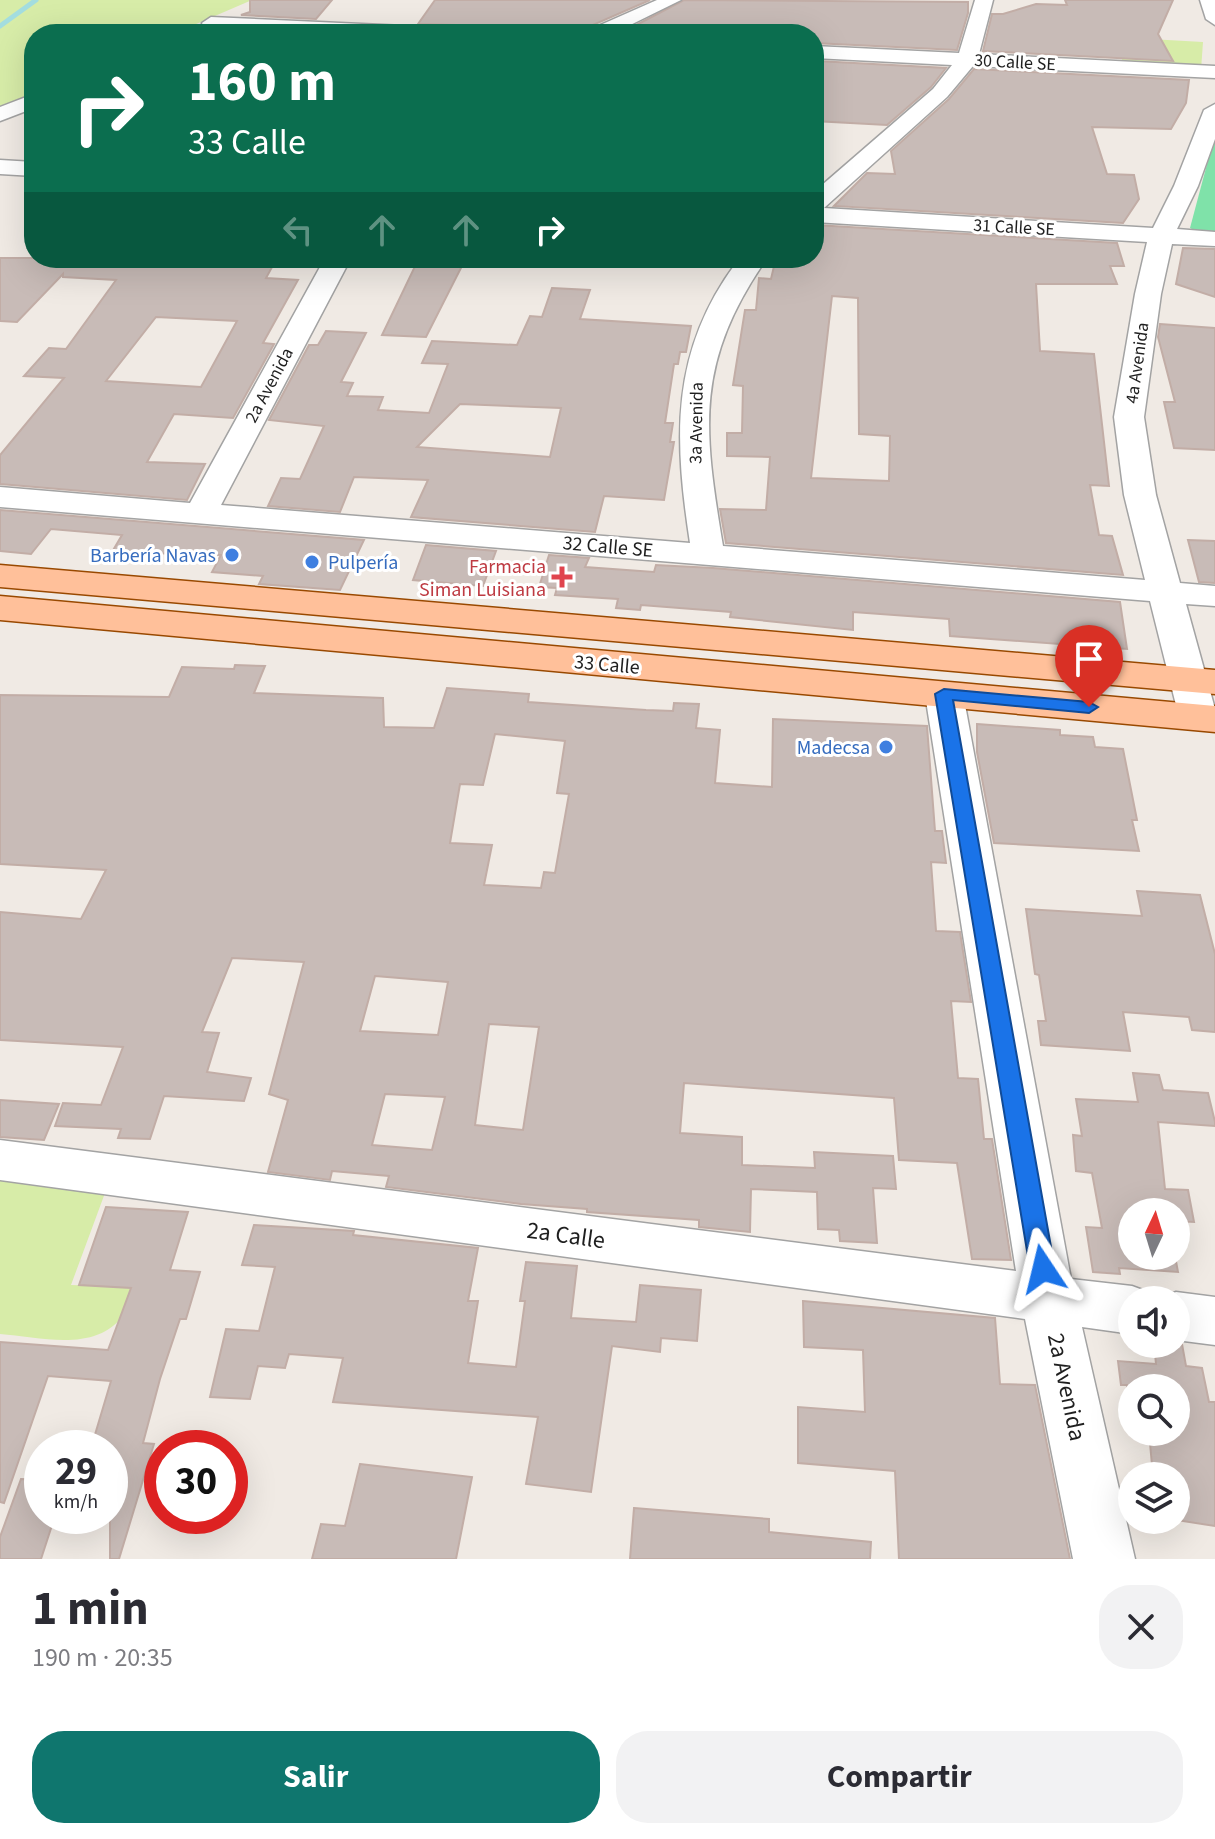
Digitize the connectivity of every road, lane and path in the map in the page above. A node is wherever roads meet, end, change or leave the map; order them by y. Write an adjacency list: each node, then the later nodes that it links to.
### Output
1 (672, 0): 7 (street)
2 (984, 0): 9 (street)
3 (1209, 0): 5 (street)
4 (250, 6): 6 (street)
5 (1215, 19)
6 (210, 24)
7 (618, 24)
8 (824, 53): 9 (street, 30 Calle SE)
9 (967, 60): 10 (street, 30 Calle SE); 16 (street)
10 (1215, 72)
11 (24, 104): 13 (street)
12 (1215, 110): 18 (street, 4a Avenida)
13 (0, 115)
14 (0, 167): 15 (street)
15 (24, 168)
16 (824, 196)
17 (824, 216): 18 (street, 31 Calle SE)
18 (1161, 236): 19 (street, 31 Calle SE); 26 (street, 4a Avenida)
19 (1215, 239)
20 (333, 268): 23 (street, 2a Avenida)
21 (744, 268): 24 (street, 3a Avenida)
22 (0, 497): 23 (street, 32 Calle SE)
23 (201, 513): 24 (street, 32 Calle SE)
24 (708, 554): 26 (street, 32 Calle SE)
25 (0, 576): 29 (main road, 33 Calle)
26 (1163, 592): 27 (street, 32 Calle SE); 29 (street, 4a Avenida)
27 (1215, 596)
28 (0, 608): 30 (main road, 33 Calle)
29 (1201, 680): 31 (street, 4a Avenida)
30 (944, 694): 31 (main road, 33 Calle); 33 (street, 2a Avenida)
31 (1207, 718)
32 (0, 1160): 33 (street, 2a Calle)
33 (1048, 1299): 34 (street, 2a Calle); 37 (street, 2a Avenida)
34 (1118, 1308)
35 (1190, 1318): 36 (street)
36 (1215, 1321)
37 (1104, 1559)

